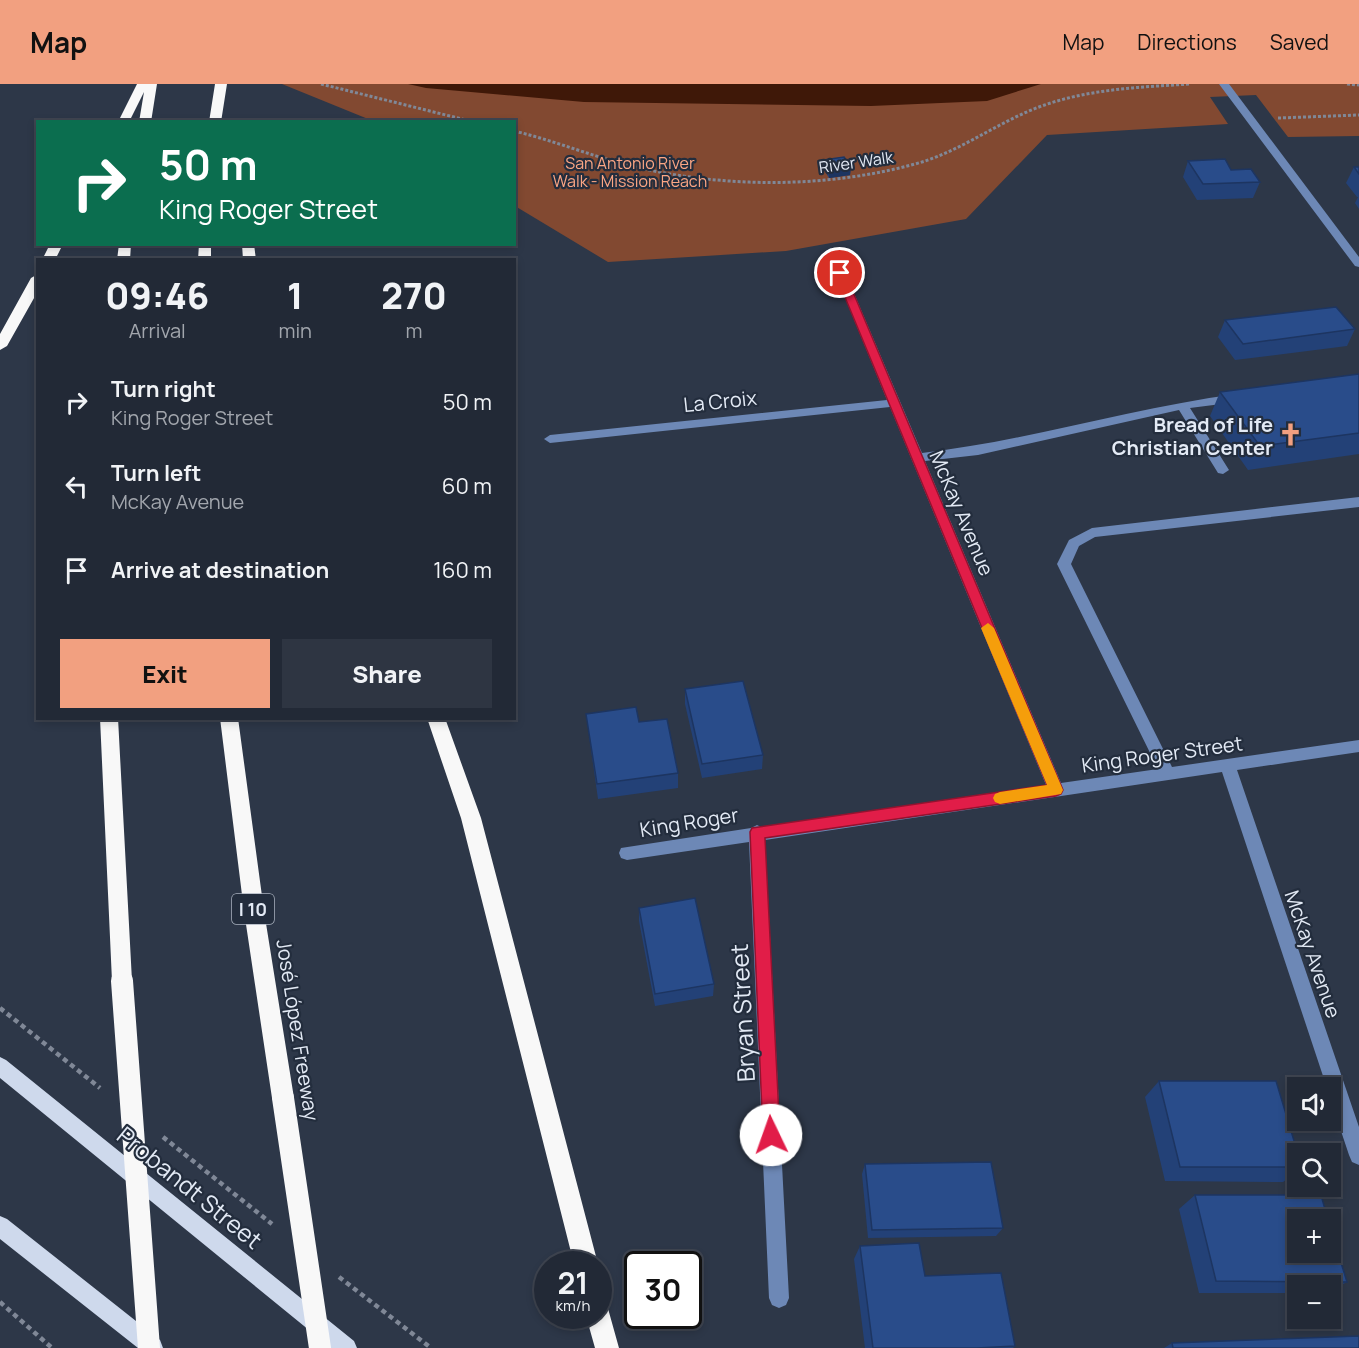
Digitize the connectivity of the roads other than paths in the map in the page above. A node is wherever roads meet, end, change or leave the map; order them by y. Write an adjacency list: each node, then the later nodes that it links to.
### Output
1 (143, 84): 5 (highway)
2 (151, 84): 6 (highway)
3 (221, 84): 7 (highway)
4 (1224, 84): 9 (street)
5 (124, 120)
6 (145, 120)
7 (215, 120)
8 (831, 251): 13 (street, McKay Avenue)
9 (1359, 264)
10 (36, 282): 11 (highway)
11 (0, 346)
12 (1253, 396): 14 (street)
13 (894, 403): 15 (street, La Croix); 16 (street, McKay Avenue)
14 (1182, 405): 16 (street); 17 (street)
15 (550, 439)
16 (917, 458): 25 (street, McKay Avenue)
17 (1223, 470)
18 (1359, 502): 24 (street)
19 (109, 720): 34 (highway, bridge)
20 (229, 720): 36 (highway, José López Freeway / I 10, bridge)
21 (437, 720): 31 (highway)
22 (1359, 746): 23 (street, King Roger Street)
23 (1228, 766): 24 (street, King Roger Street); 29 (street, McKay Avenue)
24 (1168, 774): 25 (street, King Roger Street)
25 (1056, 790): 26 (street, King Roger Street)
26 (757, 832): 27 (street, King Roger); 32 (street, Bryan Street)
27 (627, 853)
28 (0, 1066): 37 (main road, Probandt Street)
29 (1359, 1155)
30 (0, 1226): 35 (main road)
31 (583, 1251)
32 (779, 1298)
33 (602, 1329): 38 (highway)
34 (149, 1348)
35 (155, 1348)
36 (320, 1348)
37 (347, 1348)
38 (607, 1348)

